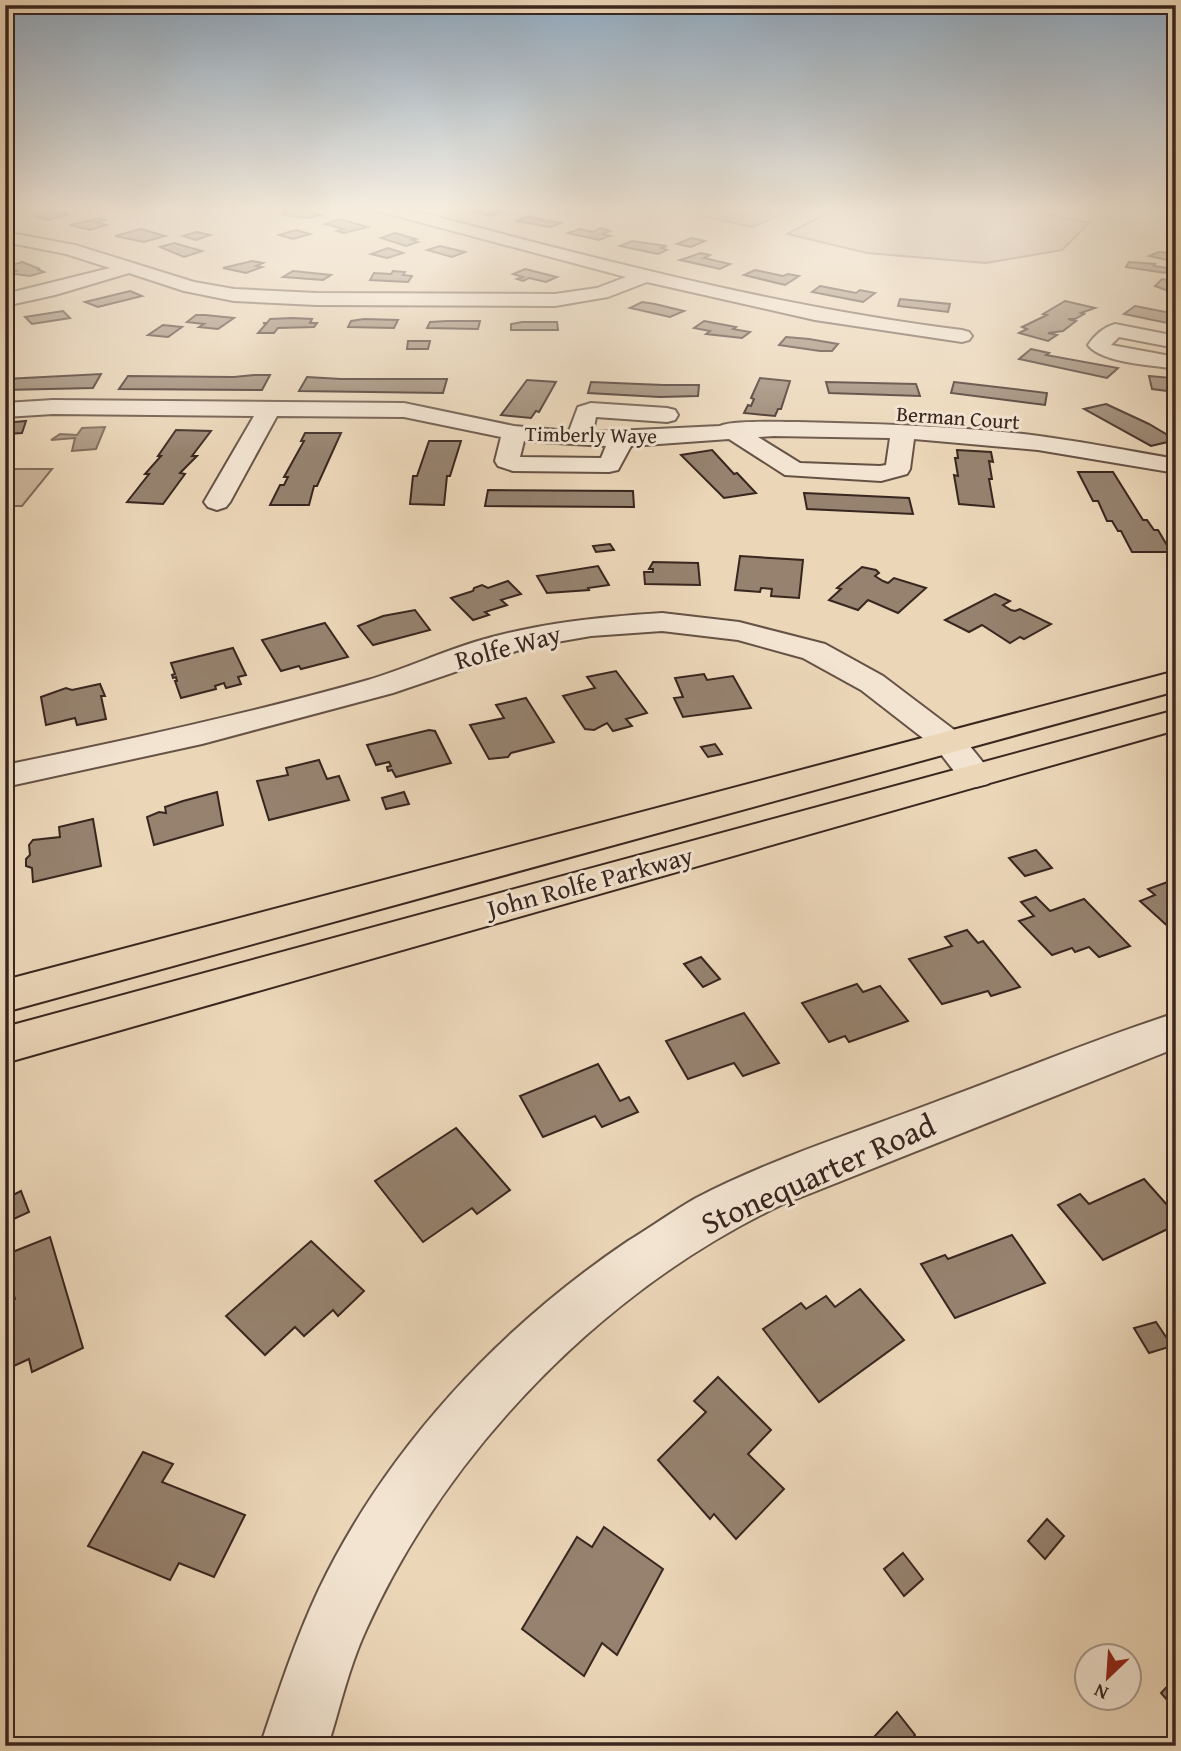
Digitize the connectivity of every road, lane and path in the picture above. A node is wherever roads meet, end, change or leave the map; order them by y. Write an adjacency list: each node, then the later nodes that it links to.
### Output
1 (49, 290): 5 (street)
2 (206, 290): 3 (street)
3 (610, 290)
4 (704, 290): 6 (street)
5 (5, 300)
6 (962, 336)
7 (1176, 342): 8 (street)
8 (1176, 363)
9 (270, 408): 10 (street, Timberly Waye); 14 (street, Timberly Waye); 19 (street)
10 (5, 410)
11 (835, 430): 12 (street, Timberly Waye); 13 (street, Timberly Waye); 17 (street, Berman Court)
12 (903, 431): 13 (street); 17 (street, Timberly Waye)
13 (736, 432): 15 (street); 16 (street, Timberly Waye)
14 (514, 433): 15 (street, Timberly Waye); 16 (street)
15 (579, 439): 16 (street, Timberly Waye)
16 (622, 439)
17 (1089, 451): 18 (street, Timberly Waye)
18 (1172, 472)
19 (217, 502)
20 (1176, 681): 22 (main road, John Rolfe Parkway)
21 (1176, 720): 24 (main road, John Rolfe Parkway)
22 (949, 742): 23 (street, Rolfe Way); 24 (street, Rolfe Way); 25 (main road, John Rolfe Parkway)
23 (5, 776)
24 (976, 776): 27 (main road, John Rolfe Parkway)
25 (5, 996)
26 (1176, 1030): 28 (street, Stonequarter Road)
27 (5, 1045)
28 (294, 1746)

